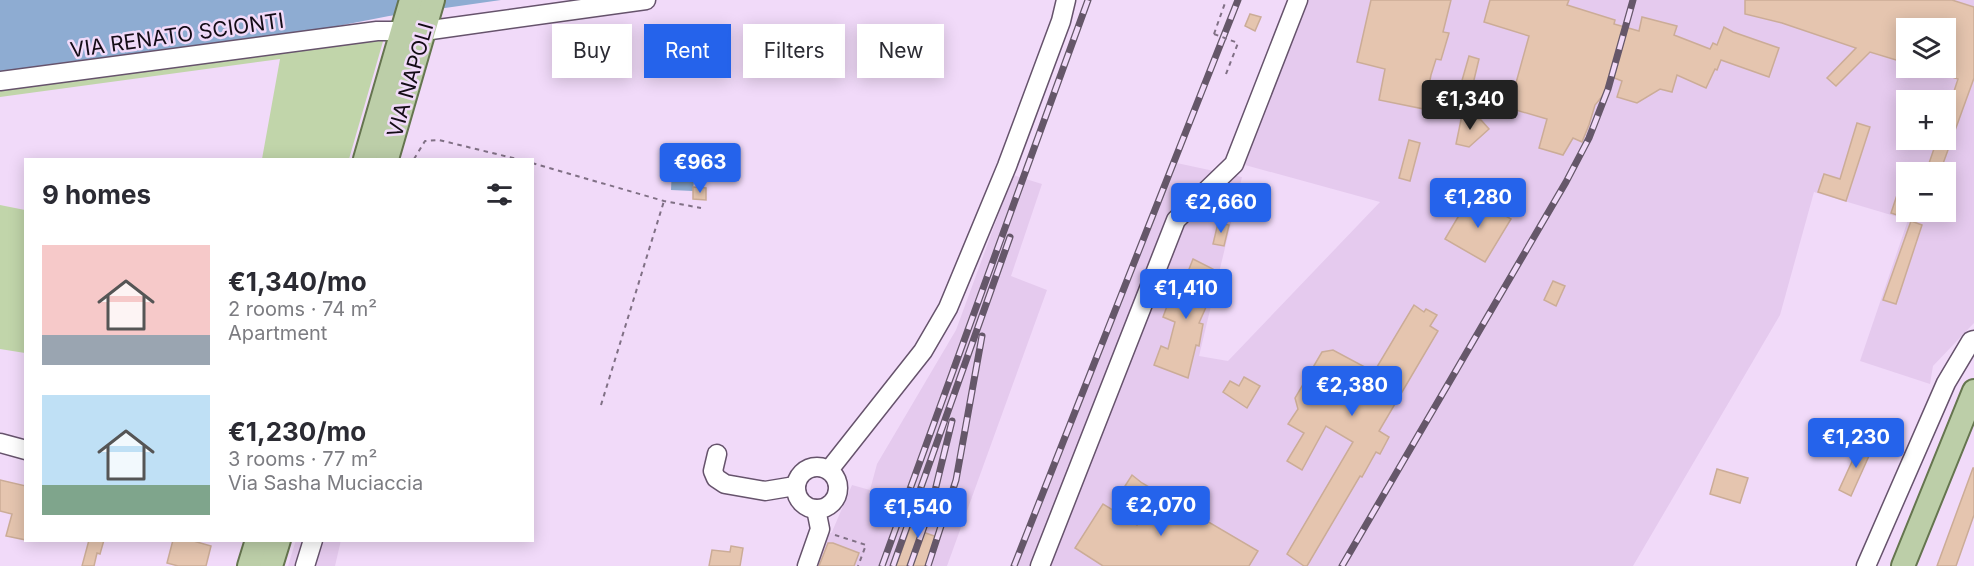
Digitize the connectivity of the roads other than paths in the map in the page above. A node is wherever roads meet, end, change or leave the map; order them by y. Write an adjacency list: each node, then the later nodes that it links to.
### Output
1 (646, 0): 4 (street, VIA RENATO SCIONTI)
2 (1066, 0): 13 (street)
3 (1298, 0): 23 (street)
4 (417, 17): 5 (street, VIA RENATO SCIONTI); 6 (main road, VIA NAPOLI); 7 (main road, VIA NAPOLI)
5 (0, 81)
6 (365, 158)
7 (387, 158)
8 (1974, 340): 24 (street)
9 (1974, 391): 25 (main road)
10 (0, 443): 11 (street)
11 (24, 449)
12 (717, 454): 14 (street)
13 (829, 470): 14 (street); 15 (street)
14 (795, 486): 15 (street)
15 (816, 509): 22 (street)
16 (256, 542): 19 (main road)
17 (278, 542): 20 (main road)
18 (312, 542): 21 (street)
19 (249, 566)
20 (271, 566)
21 (305, 566)
22 (807, 566)
23 (1040, 566)
24 (1866, 566)
25 (1903, 566)

